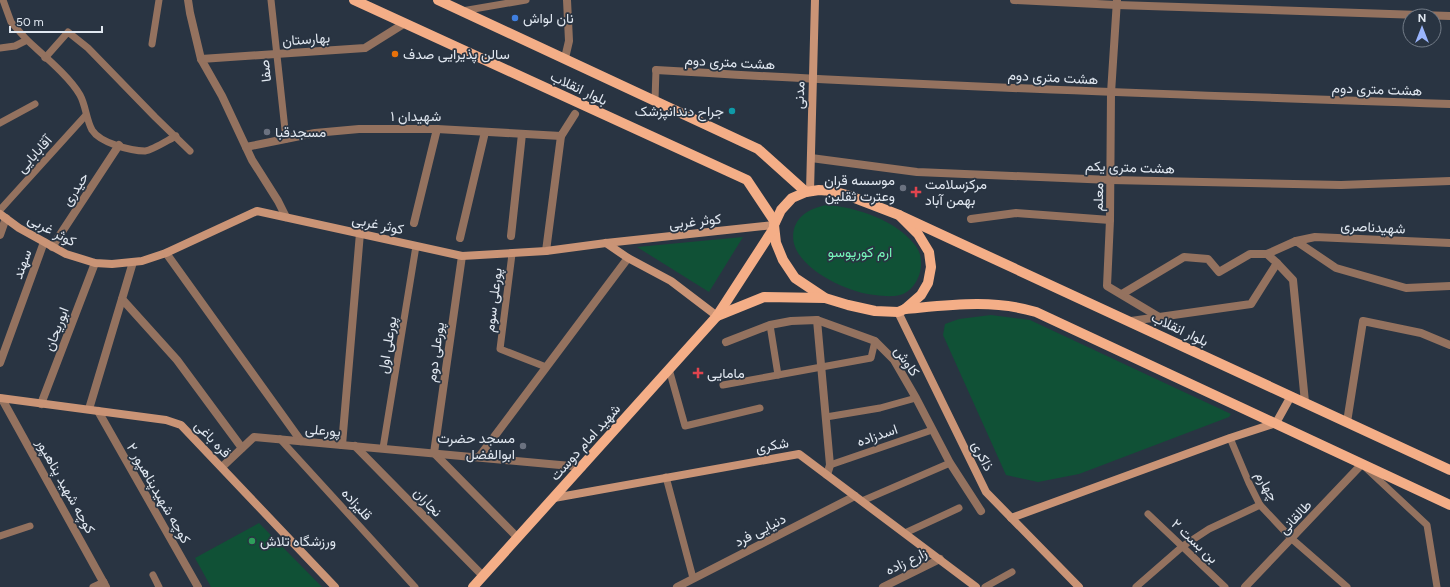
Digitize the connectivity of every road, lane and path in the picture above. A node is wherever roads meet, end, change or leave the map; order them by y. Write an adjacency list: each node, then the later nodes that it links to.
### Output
1 (3, 0): 15 (lane)
2 (159, 0): 16 (lane)
3 (188, 0): 21 (street)
4 (271, 0): 18 (lane, صفا)
5 (354, 0): 14 (main road, بلوار انقلاب)
6 (438, 0): 12 (main road, بلوار انقلاب)
7 (526, 0): 12 (lane)
8 (567, 0): 20 (street)
9 (815, 0): 23 (street, مدنی)
10 (1014, 0): 11 (street)
11 (1117, 2): 13 (street); 24 (street, معلم)
12 (462, 11): 20 (main road, بلوار انقلاب)
13 (1450, 16)
14 (405, 24): 18 (street, بهارستان); 51 (main road, بلوار انقلاب)
15 (27, 40): 17 (lane); 19 (lane)
16 (152, 44)
17 (0, 48)
18 (276, 54): 21 (street, بهارستان); 36 (lane, صفا)
19 (45, 58): 29 (lane); 34 (lane)
20 (565, 58): 25 (main road, بلوار انقلاب)
21 (201, 59): 38 (street)
22 (656, 70): 23 (street, هشت متری دوم); 25 (lane)
23 (813, 80): 24 (street, هشت متری دوم); 40 (street, مدنی)
24 (1111, 93): 27 (street, هشت متری دوم); 41 (street, معلم)
25 (655, 100): 43 (main road, بلوار انقلاب)
26 (35, 104): 30 (lane)
27 (1450, 104)
28 (575, 114): 35 (street)
29 (86, 115): 37 (lane); 44 (lane, آقابابایی)
30 (0, 123)
31 (437, 129): 32 (street, شهیدان ۱); 36 (street, شهیدان ۱); 50 (street)
32 (485, 132): 33 (street, شهیدان ۱); 55 (street)
33 (522, 134): 35 (street, شهیدان ۱); 54 (street)
34 (176, 136): 37 (lane); 39 (lane)
35 (561, 136): 62 (street)
36 (286, 139): 38 (street, شهیدان ۱)
37 (119, 145): 61 (street, حیدری)
38 (246, 147): 47 (street)
39 (190, 151)
40 (811, 158): 41 (street, هشت متری یکم); 43 (street, مدنی)
41 (1111, 180): 42 (street, هشت متری یکم); 49 (street, معلم)
42 (1450, 181)
43 (808, 191): 45 (main road); 51 (main road)
44 (0, 210)
45 (899, 215): 75 (main road); 79 (main road, بلوار انقلاب)
46 (3, 216): 53 (street); 57 (street, کوثر غربی)
47 (286, 217): 52 (street, کوثر غربی); 63 (street, کوثر غربی)
48 (972, 219): 49 (street)
49 (1110, 220): 72 (street, معلم)
50 (414, 223)
51 (774, 225): 58 (street, کوثر غربی); 73 (main road); 76 (main road, شهید امام دوست)
52 (360, 233): 60 (street, کوثر غربی); 104 (street)
53 (0, 235)
54 (511, 236)
55 (460, 238)
56 (1296, 241): 59 (street, شهید‌ناصری); 65 (street, شهید‌ناصری); 71 (street)
57 (44, 242): 61 (street, کوثر غربی); 84 (street, سهند)
58 (606, 243): 62 (street, کوثر غربی); 67 (street)
59 (1450, 243)
60 (416, 246): 66 (street, کوثر غربی); 107 (lane, پورعلی اول)
61 (52, 247): 69 (street, کوثر غربی)
62 (546, 251): 64 (street, کوثر غربی)
63 (166, 253): 68 (street, کوثر غربی); 103 (street)
64 (512, 254): 66 (street, کوثر غربی); 85 (lane, پورعلی سوم)
65 (1267, 254): 70 (street); 72 (street, شهید‌ناصری)
66 (462, 256): 108 (street, پورعلی دوم)
67 (628, 258): 76 (street); 85 (street)
68 (133, 262): 69 (street, کوثر غربی); 74 (street)
69 (95, 263): 94 (street, ابوریحان)
70 (1277, 263): 77 (street); 93 (street)
71 (1450, 286)
72 (1122, 294): 77 (street, معلم)
73 (825, 298): 75 (main road); 76 (main road)
74 (122, 299): 96 (street); 106 (street)
75 (901, 311): 99 (main road); 125 (street, ذاکری)
76 (716, 316): 87 (main road, شهید امام دوست)
77 (1159, 317): 79 (street)
78 (816, 320): 80 (street, کاوش); 81 (street, کاوش); 86 (street)
79 (1131, 321): 90 (main road, بلوار انقلاب)
80 (770, 325): 82 (street, کاوش); 88 (lane)
81 (875, 341): 86 (lane); 92 (street, کاوش)
82 (726, 342)
83 (1450, 345): 98 (street)
84 (0, 362)
85 (546, 366): 109 (street)
86 (822, 367): 88 (lane); 97 (street)
87 (669, 369): 95 (lane); 114 (main road, شهید امام دوست)
88 (778, 375): 89 (lane)
89 (723, 385)
90 (1292, 396): 93 (main road, بلوار انقلاب); 99 (street)
91 (1, 398): 94 (street, قره باغی); 137 (street, کوچه شهید پناهپور)
92 (916, 398): 97 (lane); 100 (street, کاوش)
93 (1305, 402): 98 (main road, بلوار انقلاب)
94 (41, 404): 96 (street, قره باغی)
95 (760, 408)
96 (93, 410): 113 (street, قره باغی); 140 (street, ۲ کوچه شهیدپناهپور)
97 (826, 417): 112 (street)
98 (1347, 422): 115 (main road, بلوار انقلاب)
99 (1276, 423): 101 (street); 111 (main road)
100 (932, 430): 110 (street, کاوش); 112 (lane, اسدزاده)
101 (1230, 438): 120 (lane, چهارم); 125 (street)
102 (280, 439): 103 (street, پورعلی); 106 (street, پورعلی); 142 (lane, قلیزاده)
103 (301, 441): 104 (street, پورعلی)
104 (342, 445): 105 (street, پورعلی)
105 (355, 446): 107 (street, پورعلی); 135 (street, نجاران)
106 (242, 448): 113 (street, پورعلی)
107 (383, 448): 108 (street, پورعلی)
108 (434, 453): 109 (street, پورعلی); 129 (street)
109 (479, 457): 114 (street, پورعلی)
110 (950, 463): 119 (lane); 123 (street, کاوش)
111 (1362, 464): 121 (main road); 130 (street, طالقانی); 153 (lane)
112 (830, 465): 116 (street)
113 (222, 467): 141 (street, قره باغی)
114 (582, 467): 118 (main road, شهید امام دوست)
115 (1450, 470)
116 (826, 475): 117 (street, شکری); 119 (street, شکری)
117 (666, 477): 118 (street, شکری); 136 (lane)
118 (554, 498): 129 (main road, شهید امام دوست)
119 (858, 498): 127 (street, شکری); 136 (street, دنیایی فرد)
120 (1260, 504): 130 (lane, چهارم); 131 (lane)
121 (1450, 505)
122 (959, 508): 127 (lane)
123 (981, 511)
124 (1148, 514): 131 (lane, بن بست ۲)
125 (1011, 518): 148 (street, ذاکری)
126 (30, 526): 128 (lane)
127 (905, 533): 132 (street, شکری)
128 (0, 536)
129 (518, 538): 135 (main road, شهید امام دوست)
130 (1292, 539): 151 (street, طالقانی); 152 (lane, چهارم)
131 (1183, 546): 149 (lane); 150 (lane, بن بست ۲)
132 (940, 559): 145 (street, زارع زاده); 146 (street, شکری)
133 (1012, 572): 147 (lane)
134 (153, 575): 139 (lane)
135 (483, 576): 143 (main road, شهید امام دوست)
136 (694, 578): 144 (street, دنیایی فرد)
137 (105, 584): 138 (lane)
138 (94, 587)
139 (159, 587)
140 (198, 587)
141 (335, 587)
142 (415, 587)
143 (473, 587)
144 (676, 587)
145 (883, 587)
146 (976, 587)
147 (985, 587)
148 (1079, 587)
149 (1136, 587)
150 (1225, 587)
151 (1245, 587)
152 (1347, 587)
153 (1438, 587)

